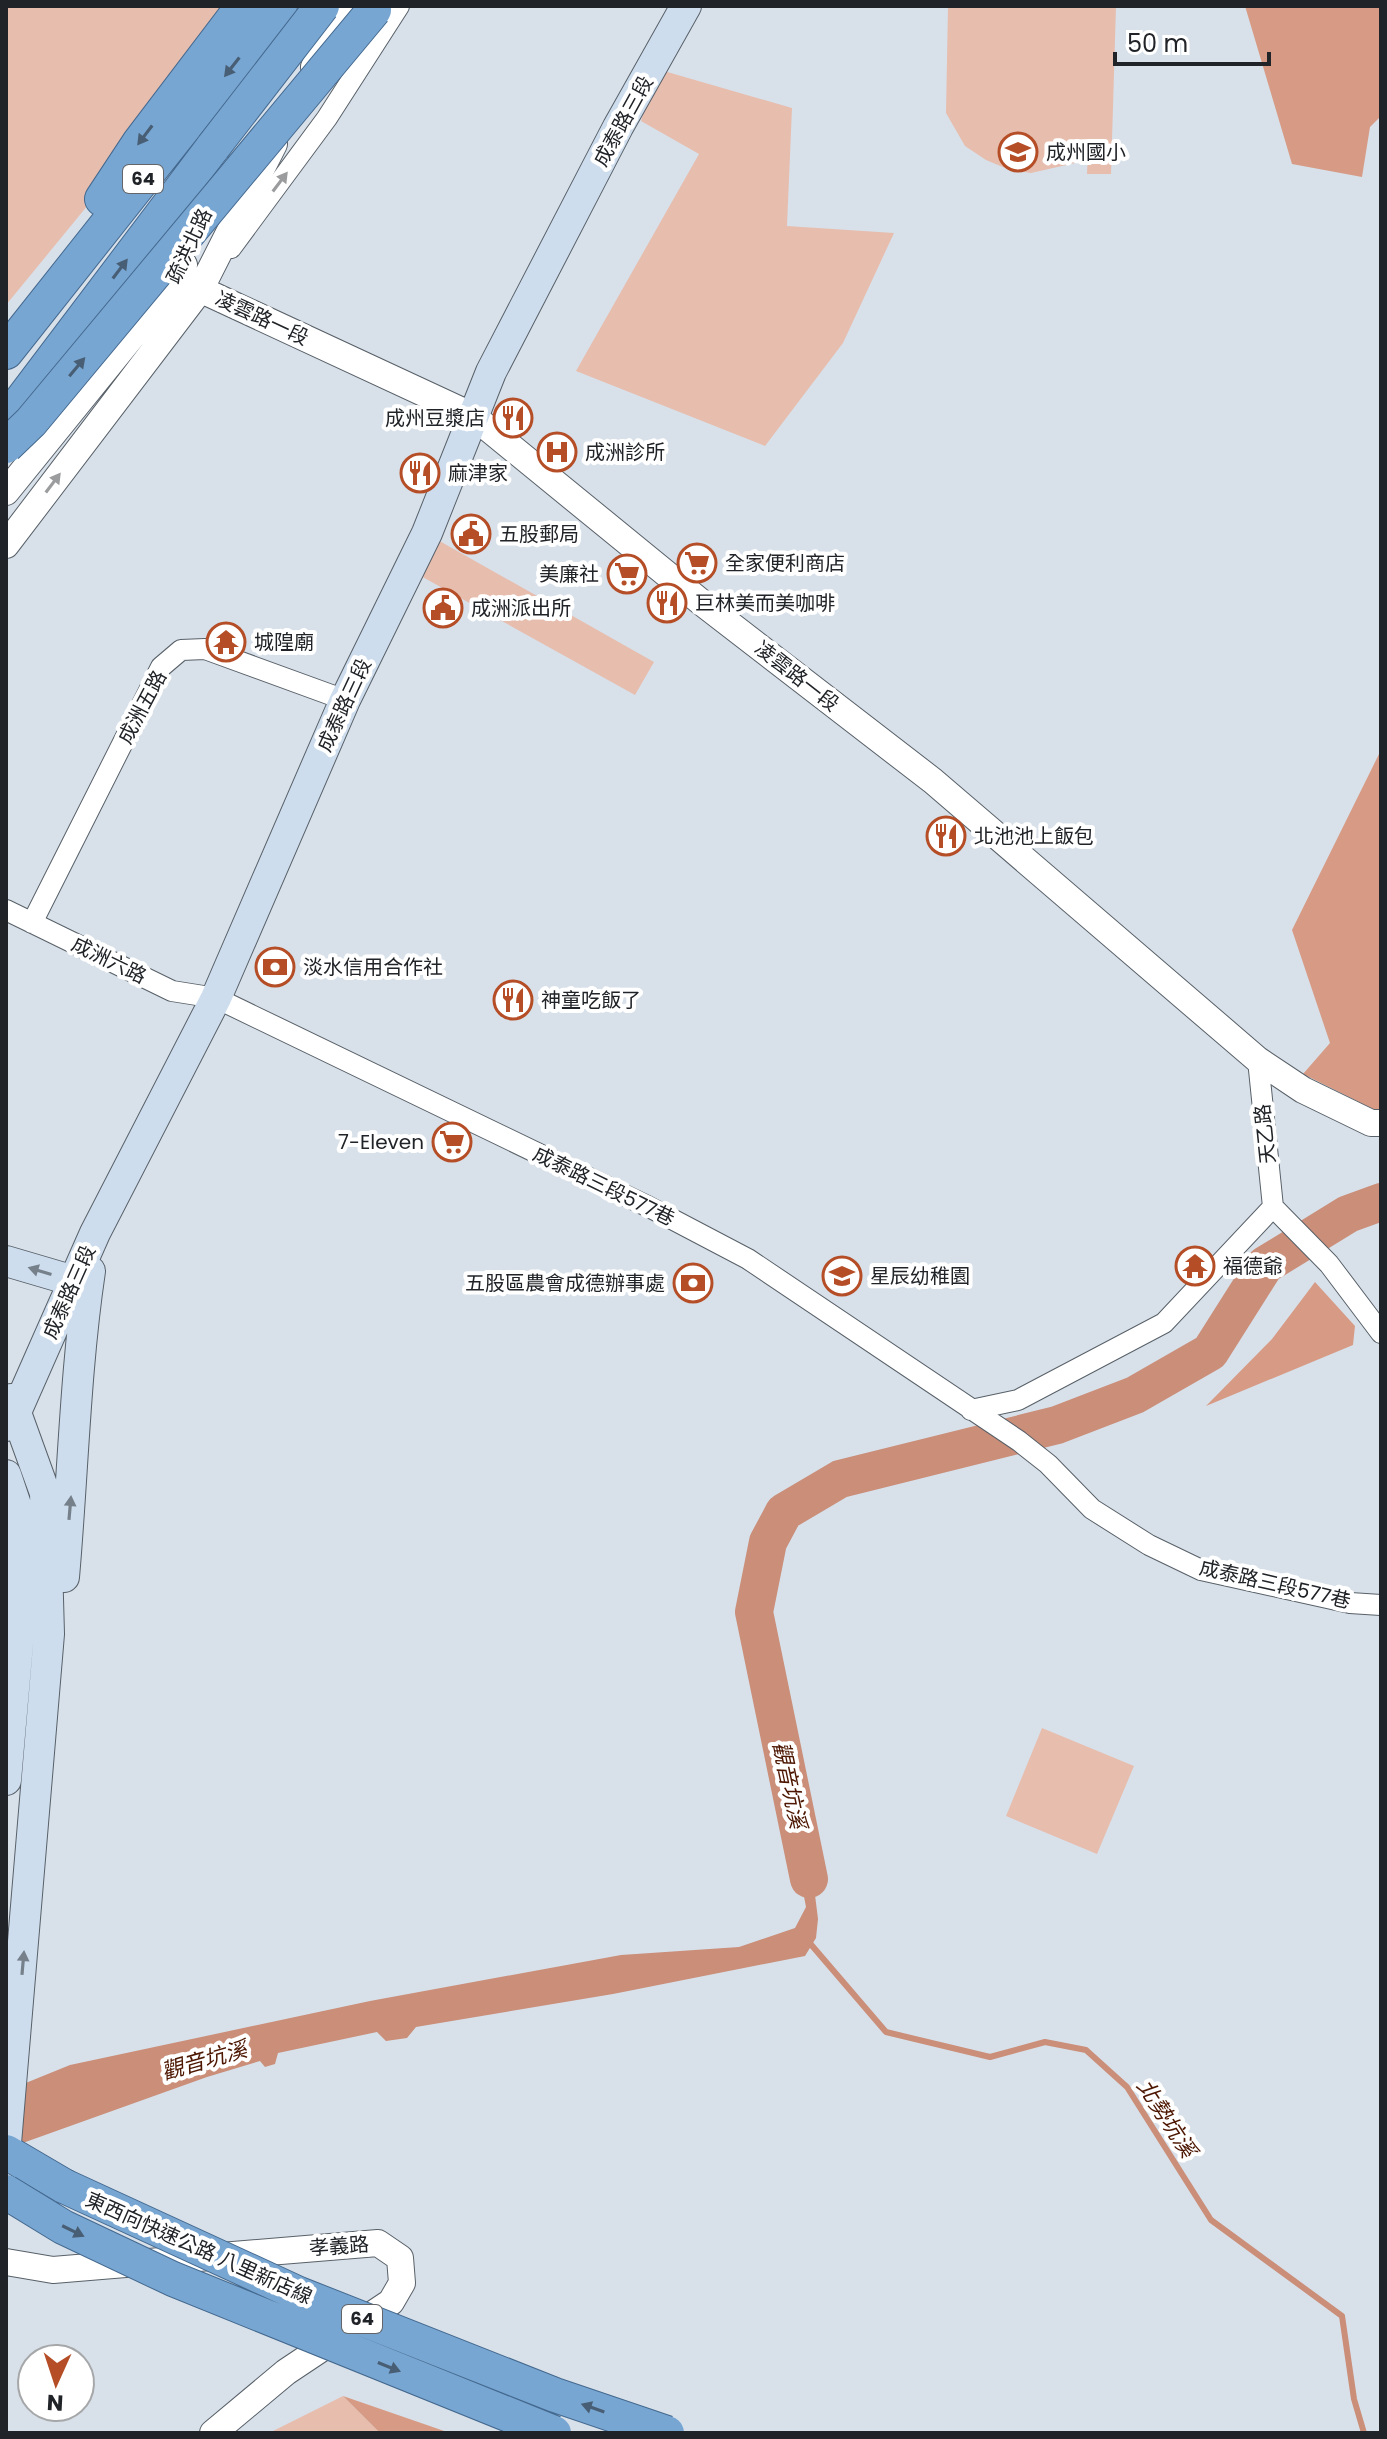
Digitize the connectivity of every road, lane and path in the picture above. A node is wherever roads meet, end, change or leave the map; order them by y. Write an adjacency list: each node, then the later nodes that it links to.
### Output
1 (243, 6): 10 (highway, one-way to 10)
2 (280, 6): 10 (highway, 64, one-way to 10)
3 (289, 6): 9 (street, 疏洪北路)
4 (322, 6): 12 (highway, 64, one-way to 4, bridge)
5 (350, 6): 9 (street, 疏洪北路)
6 (377, 6): 13 (highway, one-way to 6, bridge)
7 (399, 6): 9 (street, 疏洪北路, one-way to 7)
8 (686, 6): 11 (main road, 成泰路三段)
9 (189, 284): 11 (street, 凌雲路一段); 14 (street, 疏洪北路); 15 (street, 疏洪北路, one-way to 9)
10 (6, 349)
11 (473, 416): 16 (main road, 成泰路三段); 20 (street, 凌雲路一段)
12 (6, 421)
13 (6, 446)
14 (6, 492)
15 (6, 545)
16 (345, 700): 18 (street, 成洲五路); 19 (main road, 成泰路三段)
17 (6, 910): 18 (street, 成洲六路)
18 (32, 923): 19 (street, 成洲六路)
19 (216, 998): 23 (main road, 成泰路三段); 28 (street, 成泰路三段577巷)
20 (1258, 1060): 21 (street, 凌雲路一段); 22 (street, 天乙路)
21 (1381, 1123)
22 (1273, 1207): 26 (street); 28 (street)
23 (95, 1233): 25 (main road, 成泰路三段); 31 (main road, one-way to 23)
24 (6, 1261): 25 (main road, one-way to 24)
25 (74, 1281): 27 (main road, 成泰路三段)
26 (1381, 1333)
27 (9, 1408): 31 (main road, 成泰路三段)
28 (971, 1410): 30 (street, 成泰路三段577巷)
29 (6, 1475): 32 (main road)
30 (1381, 1605)
31 (43, 1724): 33 (main road, 成泰路三段, one-way to 31)
32 (7, 1765)
33 (10, 2047): 34 (main road, 成泰路三段)
34 (6, 2143)
35 (6, 2152): 40 (highway, 東西向快速公路 八里新店線 / 64, one-way to 35, bridge)
36 (6, 2192): 39 (highway, 東西向快速公路 八里新店線 / 64, one-way to 39, bridge)
37 (6, 2262): 38 (street, 孝義路)
38 (213, 2433)
39 (554, 2433)
40 (667, 2433)

